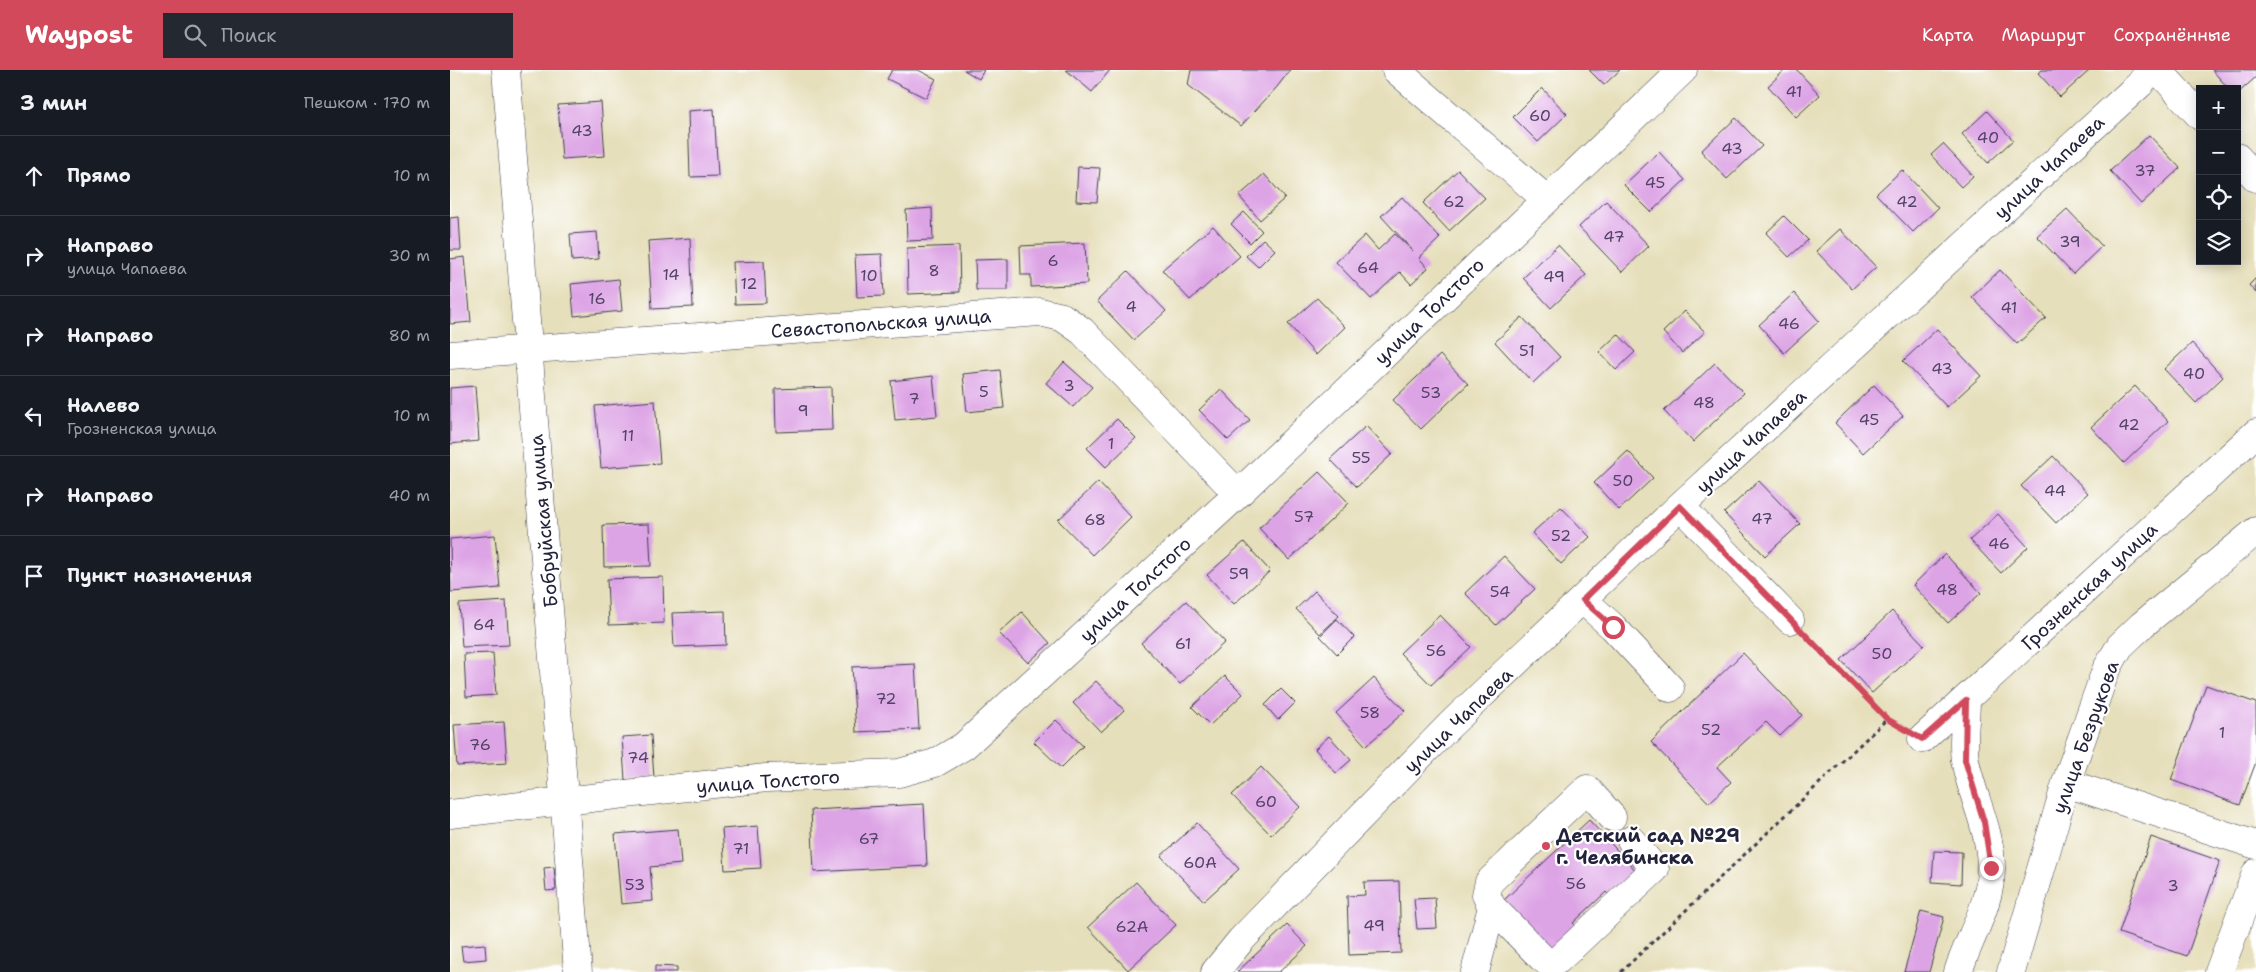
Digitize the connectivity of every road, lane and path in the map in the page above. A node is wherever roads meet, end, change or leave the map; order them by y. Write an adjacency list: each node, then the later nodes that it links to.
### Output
1 (506, 70): 10 (street, Бобруйская улица)
2 (1396, 70): 9 (street)
3 (1683, 70): 9 (street, улица Толстого)
4 (2150, 70): 14 (street, улица Чапаева)
5 (2158, 70): 6 (street)
6 (2196, 112)
7 (2241, 161): 8 (street)
8 (2256, 178)
9 (1546, 199): 13 (street, улица Толстого)
10 (528, 348): 11 (street, Севастопольская улица); 13 (street, Севастопольская улица); 23 (street, Бобруйская улица)
11 (450, 354)
12 (2256, 433): 19 (street, Грозненская улица)
13 (1238, 494): 23 (street, улица Толстого)
14 (1680, 506): 16 (street, улица Чапаева); 17 (street)
15 (2256, 531): 22 (street, улица Безрукова)
16 (1583, 600): 18 (street); 31 (street, улица Чапаева)
17 (1790, 620): 20 (path)
18 (1670, 688)
19 (1966, 700): 21 (street, Грозненская улица); 34 (street)
20 (1887, 719): 21 (path); 33 (path)
21 (1922, 739)
22 (2066, 783): 27 (street); 35 (street, улица Безрукова)
23 (566, 800): 24 (street, улица Толстого); 30 (street, Бобруйская улица)
24 (450, 814)
25 (1612, 817): 29 (street)
26 (1631, 840): 29 (street)
27 (2256, 845)
28 (2256, 873): 36 (street)
29 (1492, 907): 32 (street)
30 (578, 972)
31 (1215, 972)
32 (1475, 972)
33 (1621, 972)
34 (1958, 972)
35 (2011, 972)
36 (2219, 972)

